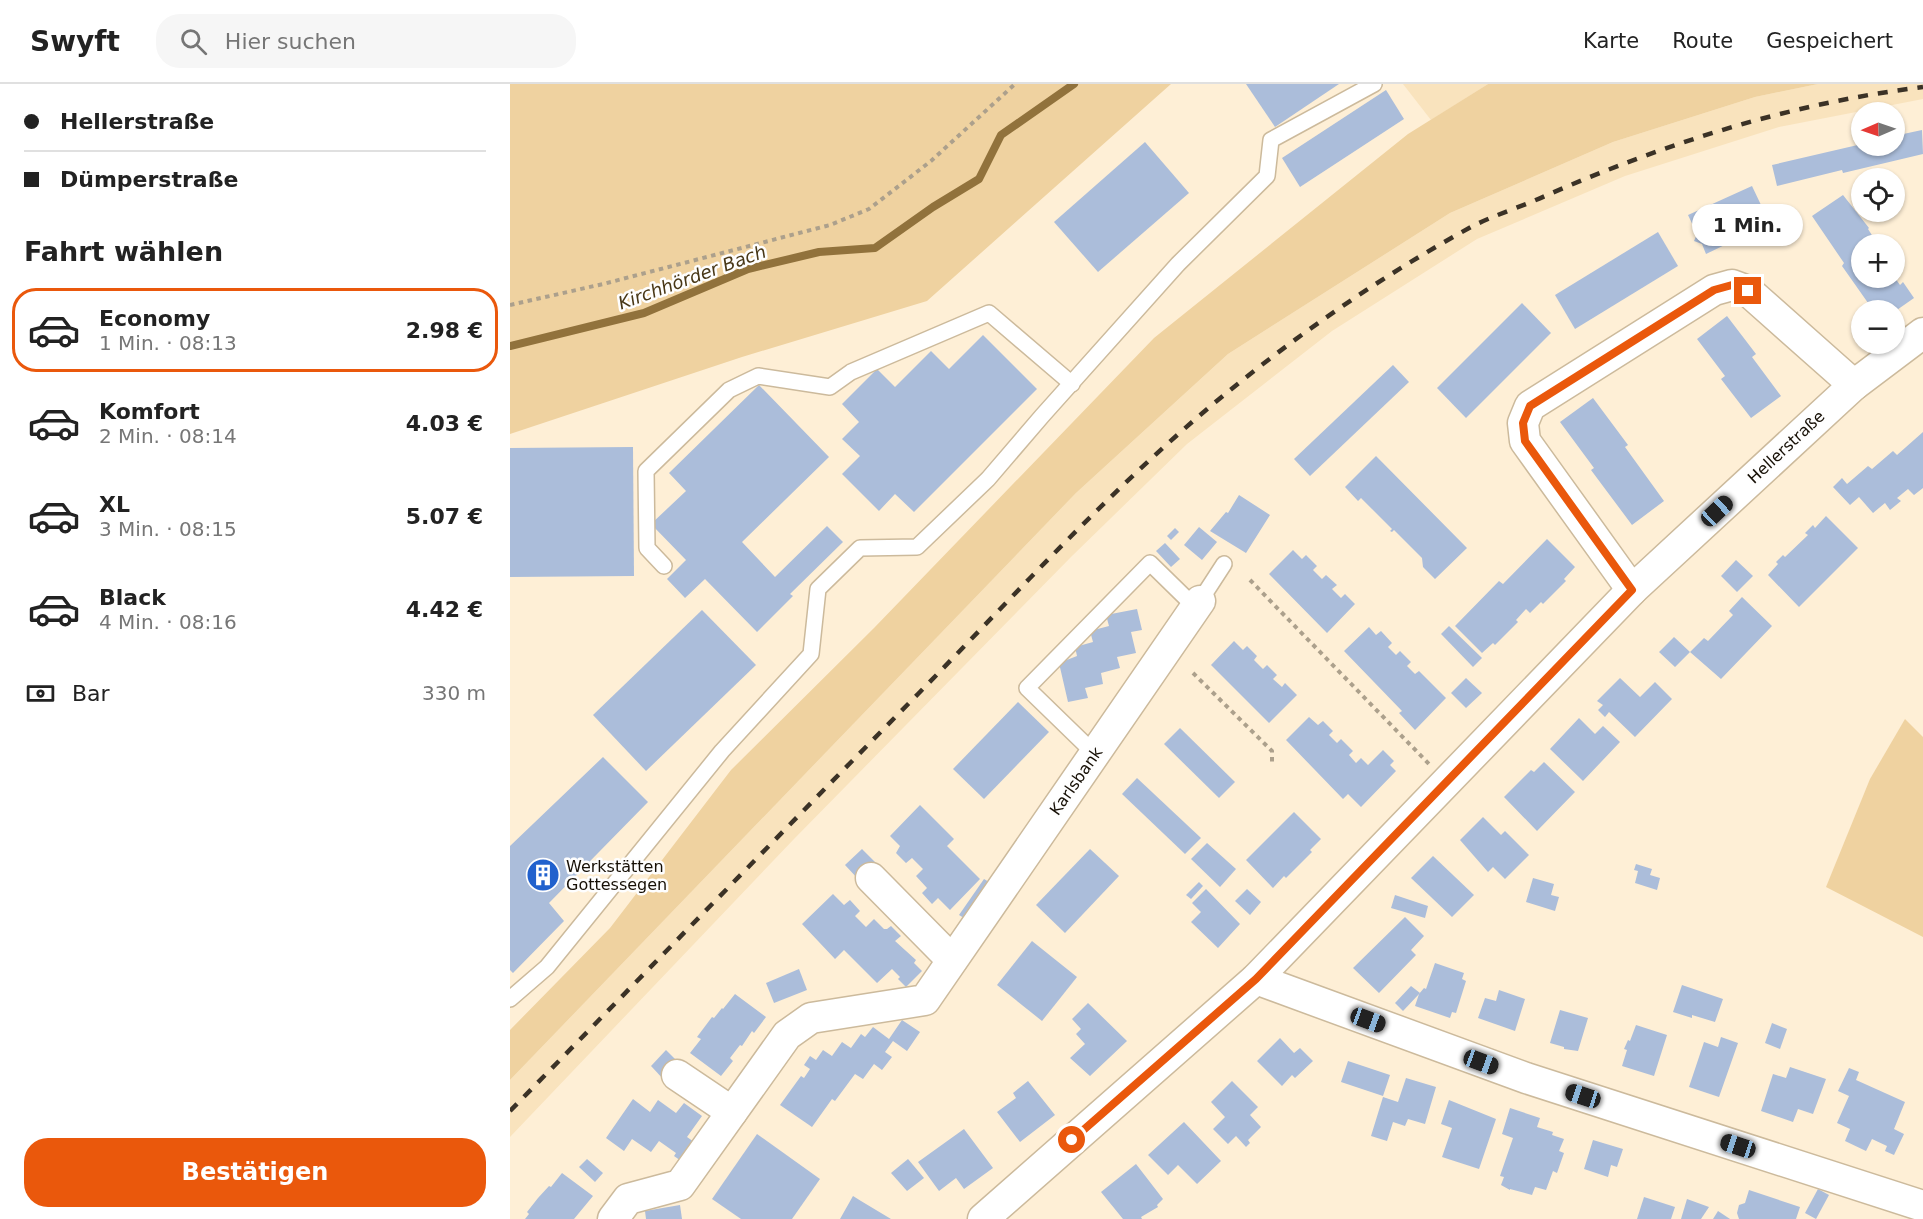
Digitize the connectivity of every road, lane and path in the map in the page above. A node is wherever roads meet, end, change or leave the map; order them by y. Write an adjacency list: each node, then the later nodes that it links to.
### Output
1 (1015, 84): 3 (path)
2 (1374, 84): 5 (lane)
3 (510, 305)
4 (1923, 333): 6 (street, Hellerstraße)
5 (1072, 384): 8 (lane); 19 (lane)
6 (1854, 385): 10 (street, Hellerstraße); 10 (street)
7 (1224, 564): 11 (lane)
8 (664, 566)
9 (1250, 580): 15 (path)
10 (1632, 590): 15 (street, Hellerstraße)
11 (1198, 604): 13 (street, Karlsbank); 13 (lane)
12 (1193, 673): 14 (path)
13 (1095, 754): 17 (street, Karlsbank)
14 (1272, 765)
15 (1446, 782): 18 (street, Hellerstraße)
16 (871, 878): 17 (street)
17 (952, 960): 21 (street, Karlsbank)
18 (1256, 979): 22 (street); 24 (street, Hellerstraße)
19 (510, 999)
20 (677, 1075): 21 (street)
21 (732, 1112): 23 (street, Karlsbank)
22 (1923, 1206)
23 (613, 1219)
24 (983, 1219)

